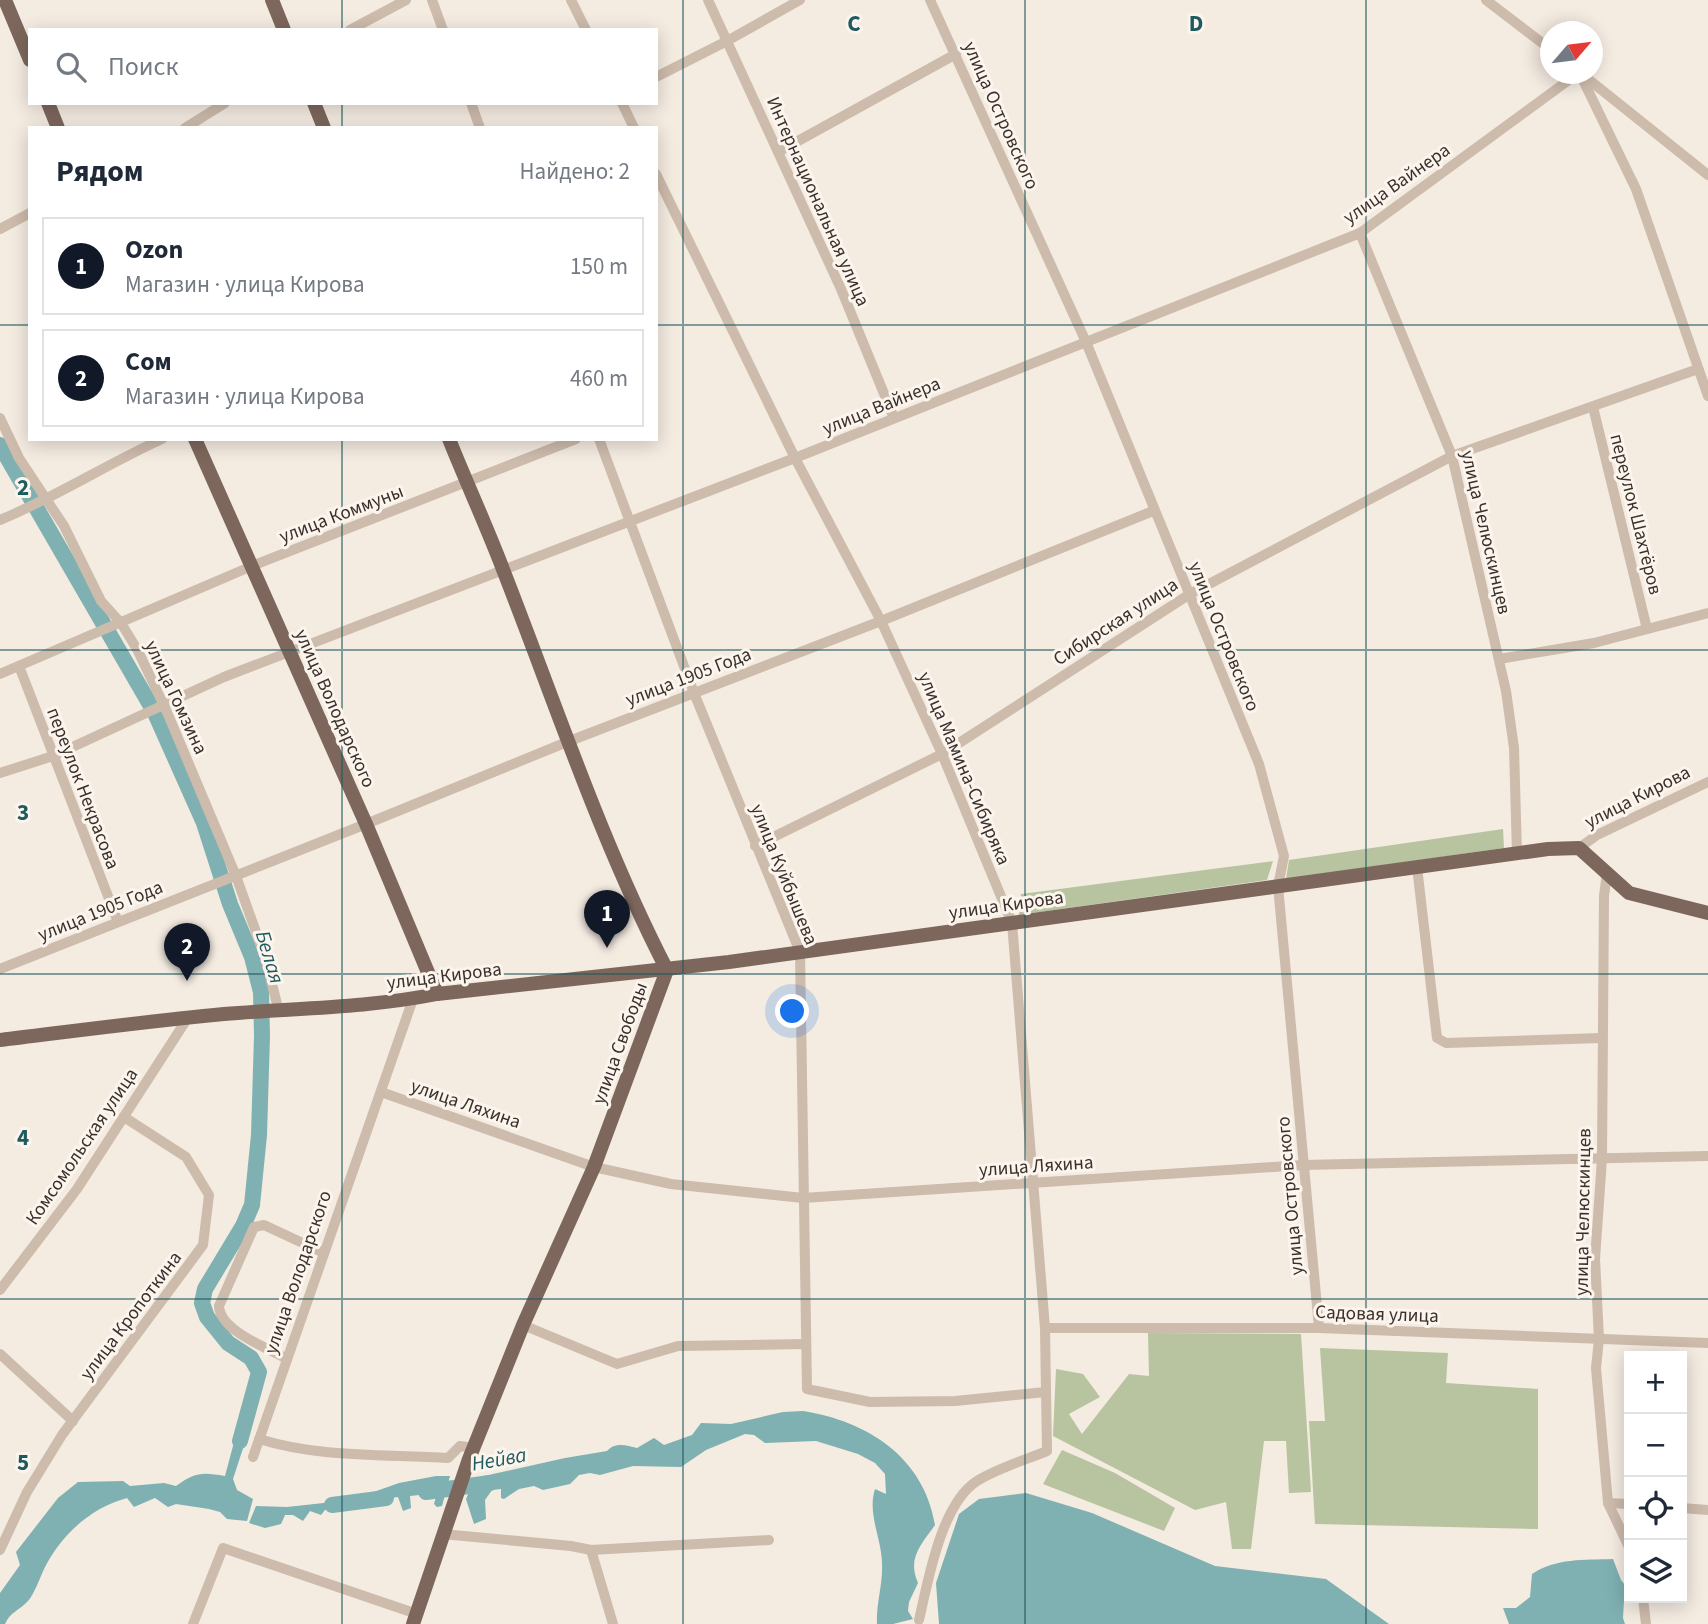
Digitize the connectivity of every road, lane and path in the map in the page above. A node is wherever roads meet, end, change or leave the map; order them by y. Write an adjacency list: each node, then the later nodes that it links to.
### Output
1 (5, 0): 17 (main road)
2 (272, 0): 10 (main road)
3 (406, 0): 11 (street)
4 (432, 0): 12 (street)
5 (571, 0): 13 (street)
6 (708, 0): 14 (street, Интернациональная улица)
7 (800, 0): 14 (street)
8 (930, 0): 16 (street, улица Островского)
9 (1486, 0): 15 (street)
10 (283, 28)
11 (355, 28)
12 (442, 28)
13 (585, 28)
14 (727, 41): 18 (street); 32 (street, Интернациональная улица)
15 (1540, 41)
16 (956, 54): 32 (street); 38 (street, улица Островского)
17 (28, 55)
18 (658, 76)
19 (1565, 84): 37 (street, улица Вайнера)
20 (1584, 84): 39 (street)
21 (1592, 84): 33 (street)
22 (49, 105): 27 (main road)
23 (222, 105): 28 (street)
24 (315, 105): 29 (main road)
25 (472, 105): 30 (street)
26 (623, 105): 31 (street)
27 (57, 126)
28 (188, 126)
29 (323, 126)
30 (479, 126)
31 (633, 126)
32 (778, 152): 43 (street, Интернациональная улица)
33 (1708, 175)
34 (658, 178): 50 (street, улица Мамина-Сибиряка)
35 (28, 214): 36 (street)
36 (0, 229)
37 (1360, 233): 38 (street, улица Вайнера); 49 (street, улица Челюскинцев)
38 (1086, 342): 43 (street, улица Вайнера); 53 (street, улица Островского)
39 (1698, 369): 40 (street); 41 (street, Сибирская улица)
40 (1708, 396)
41 (1592, 407): 49 (street, Сибирская улица); 62 (street, переулок Шахтёров)
42 (0, 418): 52 (street, улица Гомзина)
43 (894, 418): 50 (street, улица Вайнера)
44 (158, 441): 52 (street)
45 (196, 441): 56 (main road, улица Володарского)
46 (450, 441): 51 (main road, улица Свободы)
47 (571, 441): 51 (street, улица Коммуны)
48 (600, 441): 55 (street, улица Куйбышева)
49 (1452, 456): 58 (street, Сибирская улица); 64 (street, улица Челюскинцев)
50 (796, 458): 55 (street, улица Вайнера); 60 (street, улица Мамина-Сибиряка)
51 (467, 482): 56 (street, улица Коммуны); 57 (main road, улица Свободы)
52 (47, 499): 54 (street); 61 (street, улица Гомзина)
53 (1153, 511): 58 (street, улица Островского); 60 (street, улица 1905 Года)
54 (0, 520)
55 (630, 521): 57 (street, улица Вайнера); 67 (street, улица Куйбышева)
56 (252, 566): 61 (street, улица Коммуны); 63 (main road, улица Володарского)
57 (504, 571): 63 (street, улица Вайнера); 69 (main road, улица Свободы)
58 (1190, 594): 70 (street, Сибирская улица); 81 (street, улица Островского)
59 (1708, 613): 62 (street)
60 (881, 621): 67 (street, улица 1905 Года); 70 (street, улица Мамина-Сибиряка)
61 (121, 623): 65 (street, улица Коммуны); 68 (street, улица Гомзина)
62 (1647, 629): 64 (street)
63 (291, 652): 68 (street, улица Вайнера); 74 (main road, улица Володарского)
64 (1499, 659): 77 (street, улица Челюскинцев)
65 (19, 666): 66 (street); 71 (street, переулок Некрасова)
66 (0, 674)
67 (694, 693): 69 (street, улица 1905 Года); 75 (street, улица Куйбышева)
68 (164, 706): 71 (street, улица Вайнера); 80 (street, улица Гомзина)
69 (567, 742): 74 (street, улица 1905 Года); 87 (main road, улица Свободы)
70 (942, 754): 75 (street, Сибирская улица); 84 (street, улица Мамина-Сибиряка)
71 (52, 756): 72 (street); 83 (street, переулок Некрасова)
72 (0, 773)
73 (1708, 782): 76 (street, улица Кирова)
74 (366, 824): 80 (street, улица 1905 Года); 88 (main road, улица Володарского)
75 (755, 846): 85 (street, улица Куйбышева)
76 (1579, 848): 77 (main road, улица Кирова); 79 (main road)
77 (1517, 854): 78 (main road, улица Кирова)
78 (1417, 867): 81 (main road, улица Кирова); 92 (street)
79 (1607, 873): 82 (main road); 92 (street, улица Челюскинцев)
80 (236, 876): 83 (street, улица 1905 Года); 90 (street, улица Гомзина)
81 (1278, 886): 84 (main road, улица Кирова); 98 (street, улица Островского)
82 (1708, 913)
83 (118, 922): 86 (street, улица 1905 Года)
84 (1012, 922): 85 (main road, улица Кирова); 100 (street, улица Мамина-Сибиряка)
85 (800, 952): 87 (main road, улица Кирова); 101 (street, улица Куйбышева)
86 (0, 969)
87 (667, 970): 88 (main road, улица Кирова); 99 (main road, улица Свободы)
88 (437, 995): 89 (main road, улица Кирова)
89 (414, 999): 90 (main road, улица Кирова); 94 (street, улица Володарского)
90 (286, 1011): 91 (main road, улица Кирова)
91 (187, 1019): 93 (main road); 95 (street, Комсомольская улица)
92 (1601, 1038): 97 (street, улица Челюскинцев)
93 (0, 1040)
94 (381, 1092): 99 (street, улица Ляхина); 102 (street, улица Володарского)
95 (124, 1117): 103 (street, Комсомольская улица); 113 (street, улица Кропоткина)
96 (1708, 1156): 97 (street, улица Ляхина)
97 (1602, 1159): 98 (street, улица Ляхина); 107 (street, улица Челюскинцев)
98 (1304, 1165): 100 (street, улица Ляхина); 106 (street, улица Островского)
99 (594, 1167): 101 (street, улица Ляхина); 104 (main road, улица Свободы)
100 (1032, 1182): 101 (street, улица Ляхина); 105 (street, улица Мамина-Сибиряка)
101 (803, 1198): 109 (street, улица Куйбышева)
102 (324, 1253): 111 (street, улица Володарского); 111 (street)
103 (0, 1290)
104 (523, 1325): 109 (street); 115 (main road, улица Свободы)
105 (1045, 1328): 106 (street, Садовая улица); 112 (street, улица Мамина-Сибиряка)
106 (1319, 1328): 107 (street, Садовая улица)
107 (1600, 1339): 108 (street, Садовая улица); 117 (street, улица Челюскинцев)
108 (1708, 1343)
109 (806, 1344): 112 (street, улица Куйбышева)
110 (0, 1354): 113 (street)
111 (287, 1359): 114 (street, улица Володарского)
112 (1045, 1392): 128 (street, улица Мамина-Сибиряка)
113 (73, 1421): 124 (street, улица Кропоткина)
114 (259, 1439): 115 (street); 116 (street, улица Володарского)
115 (471, 1454): 121 (main road, улица Свободы)
116 (253, 1457)
117 (1608, 1503): 118 (street); 123 (street, улица Челюскинцев)
118 (1624, 1504)
119 (1687, 1508): 120 (street)
120 (1708, 1510)
121 (442, 1534): 125 (street); 127 (main road, улица Свободы)
122 (769, 1540): 125 (street)
123 (1626, 1540)
124 (0, 1550)
125 (591, 1550): 130 (street)
126 (1644, 1603): 132 (street)
127 (415, 1619): 129 (street)
128 (921, 1622): 131 (street)
129 (193, 1624)
130 (613, 1624)
131 (906, 1624)
132 (1646, 1624)

